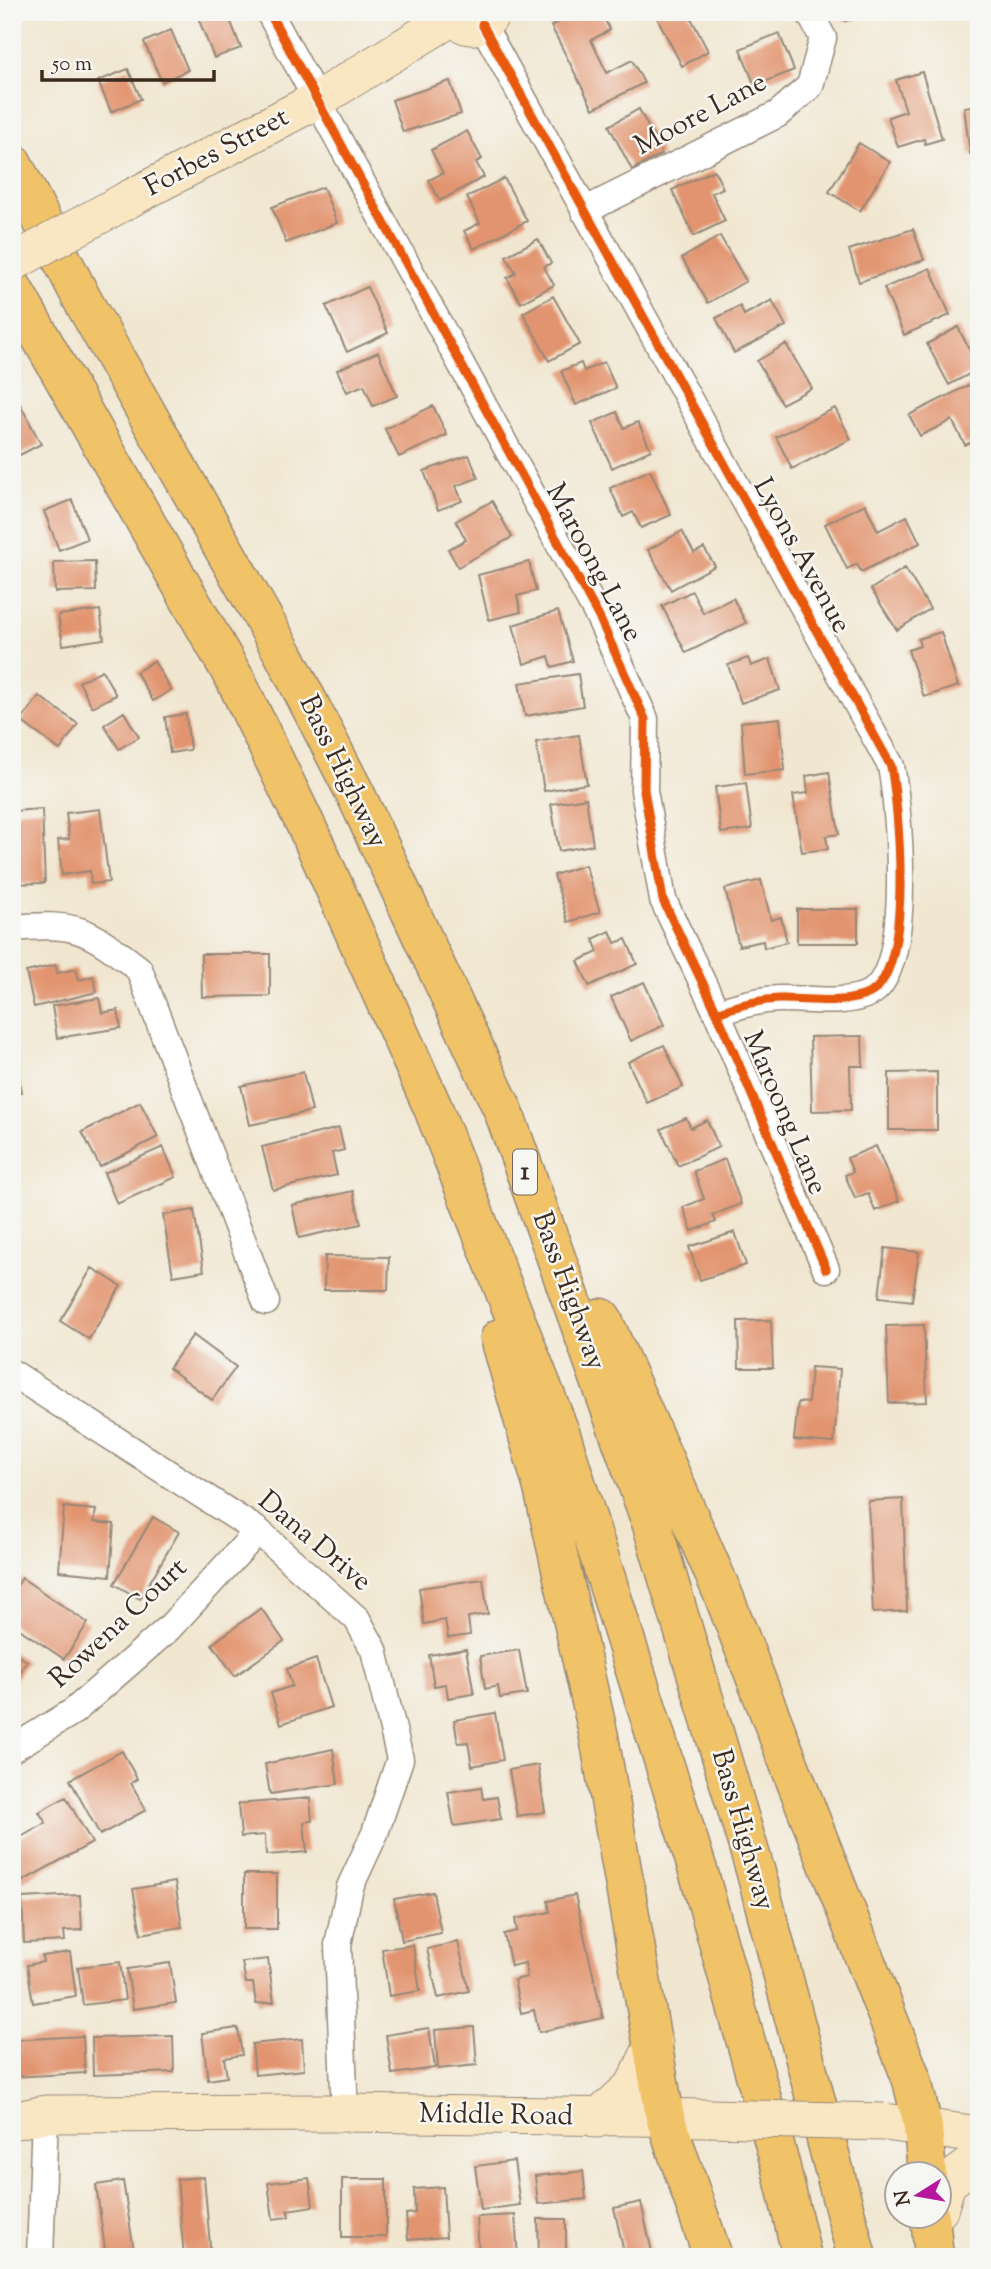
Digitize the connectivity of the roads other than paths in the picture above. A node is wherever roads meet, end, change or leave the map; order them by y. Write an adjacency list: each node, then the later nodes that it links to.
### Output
1 (269, 12): 4 (street, Maroong Lane)
2 (809, 12): 6 (street, Moore Lane)
3 (470, 16): 4 (main road, Forbes Street); 6 (street, Lyons Avenue)
4 (317, 100): 7 (main road, Forbes Street, bridge); 10 (street, Maroong Lane)
5 (12, 162): 12 (highway, Bass Highway / 1)
6 (584, 211): 10 (street, Lyons Avenue)
7 (12, 263)
8 (12, 287): 11 (highway, Bass Highway)
9 (12, 928): 14 (street)
10 (717, 1013): 13 (street, Maroong Lane)
11 (433, 1108): 18 (highway); 30 (highway, Bass Highway)
12 (503, 1110): 23 (highway); 31 (highway, Bass Highway / 1)
13 (826, 1269)
14 (266, 1303)
15 (12, 1373): 16 (street, Dana Drive)
16 (258, 1531): 17 (street, Rowena Court); 19 (street, Dana Drive)
17 (12, 1749)
18 (654, 2044): 21 (highway); 22 (main road)
19 (345, 2113): 20 (main road, Middle Road); 22 (main road, Middle Road)
20 (29, 2117): 28 (street)
21 (665, 2117): 22 (main road, Middle Road); 23 (main road, Middle Road, bridge); 29 (highway)
22 (597, 2119)
23 (923, 2127): 24 (main road, Middle Road); 26 (highway)
24 (979, 2135)
25 (979, 2159): 27 (main road)
26 (926, 2160)
27 (953, 2178)
28 (40, 2257)
29 (713, 2257)
30 (802, 2257)
31 (857, 2257)

